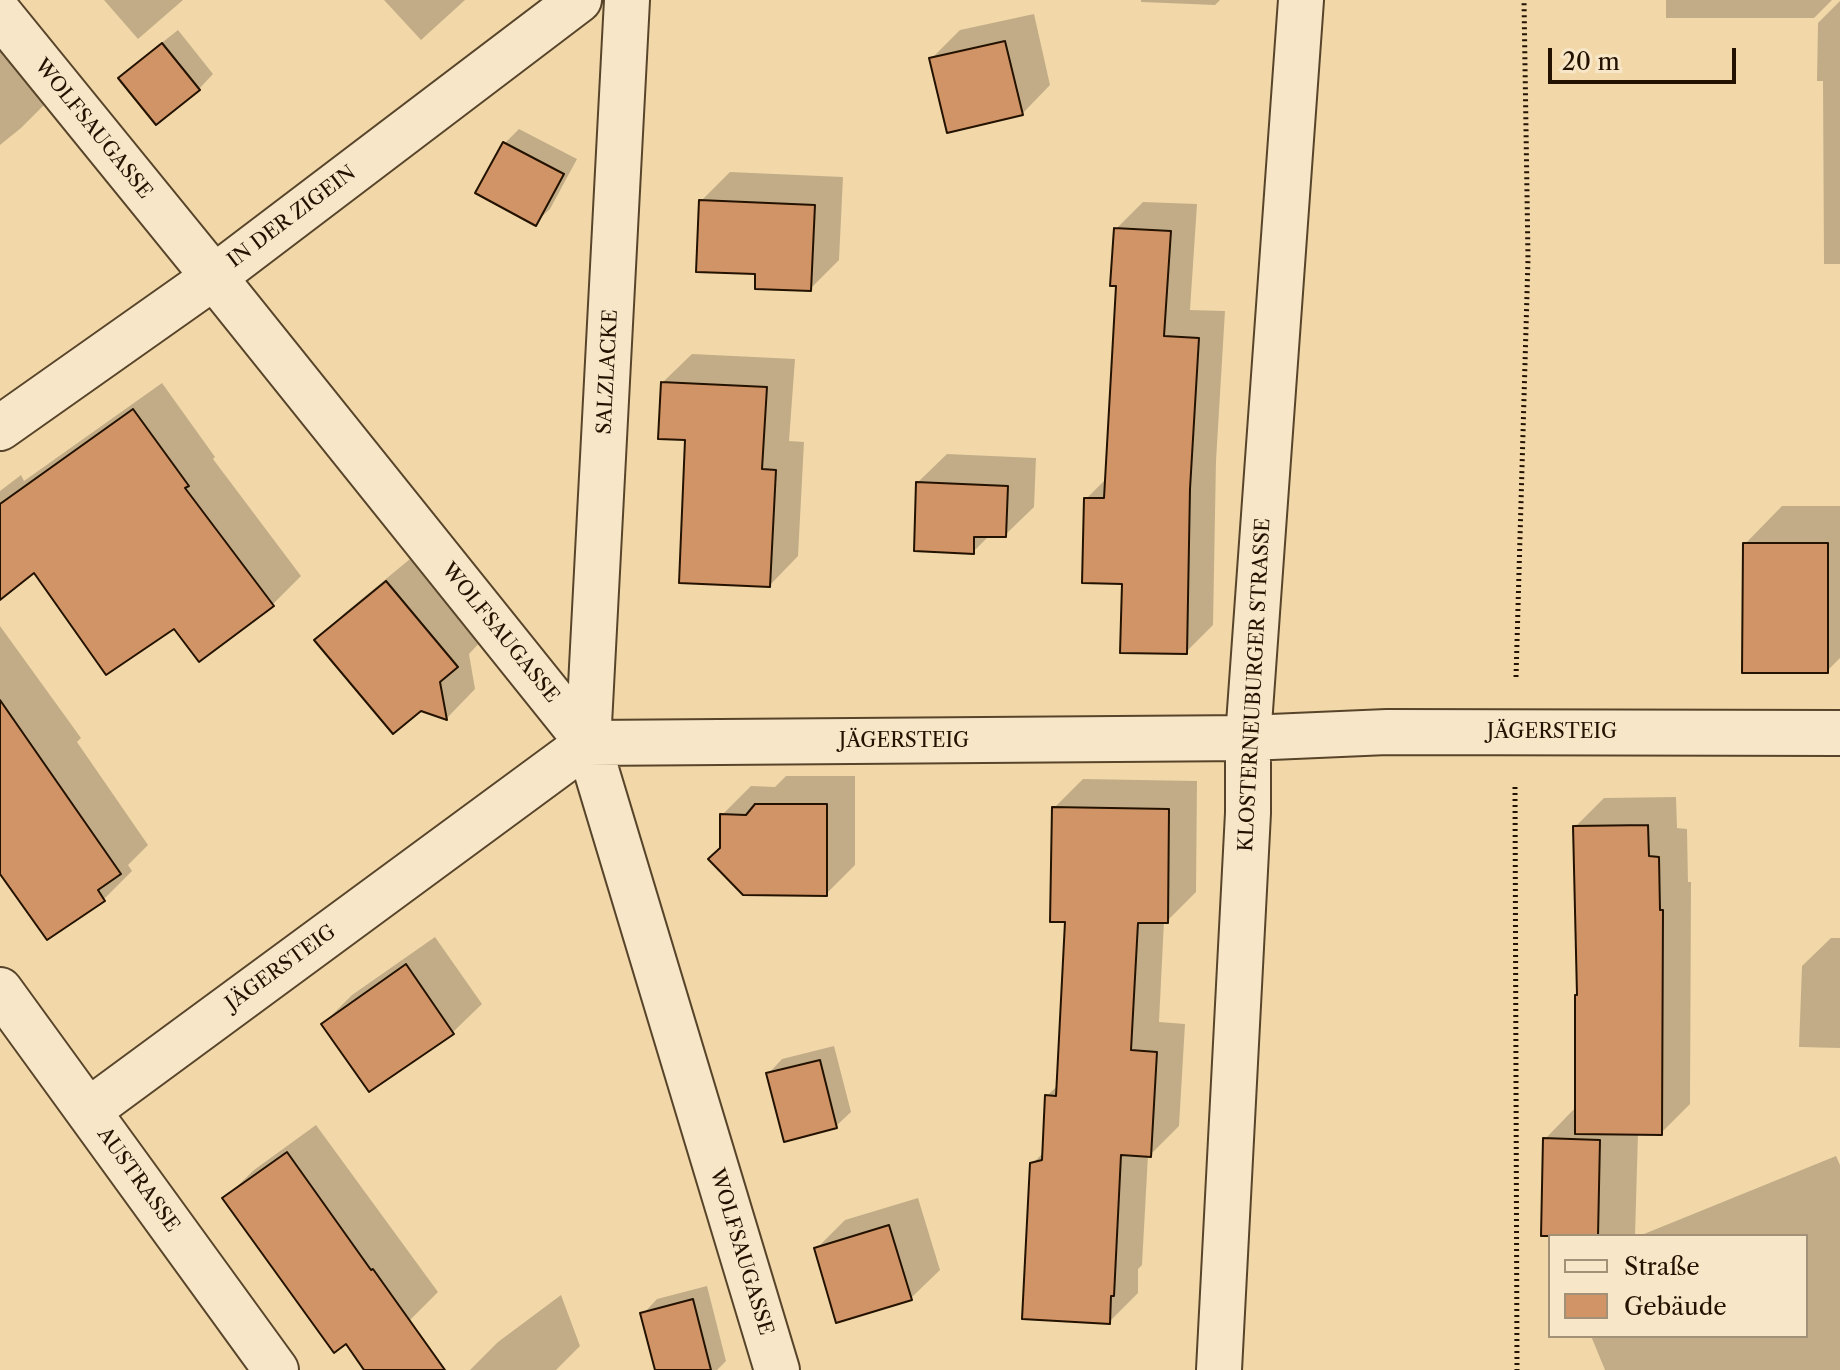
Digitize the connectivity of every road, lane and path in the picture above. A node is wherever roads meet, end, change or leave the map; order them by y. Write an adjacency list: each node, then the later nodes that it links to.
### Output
1 (579, 0): 5 (street, IN DER ZIGEIN)
2 (627, 0): 9 (street, SALZLACKE)
3 (1301, 0): 8 (street, KLOSTERNEUBURGER STRASSE)
4 (0, 14): 5 (street, WOLFSAUGASSE)
5 (214, 277): 6 (street, IN DER ZIGEIN); 9 (street, WOLFSAUGASSE)
6 (0, 428)
7 (1840, 733): 8 (street, JÄGERSTEIG)
8 (1248, 738): 9 (street, JÄGERSTEIG); 14 (street, KLOSTERNEUBURGER STRASSE)
9 (588, 743): 11 (street, JÄGERSTEIG); 13 (street, WOLFSAUGASSE)
10 (0, 990): 11 (street, AUSTRASSE)
11 (88, 1111): 12 (street, AUSTRASSE)
12 (276, 1370)
13 (777, 1370)
14 (1219, 1370)

